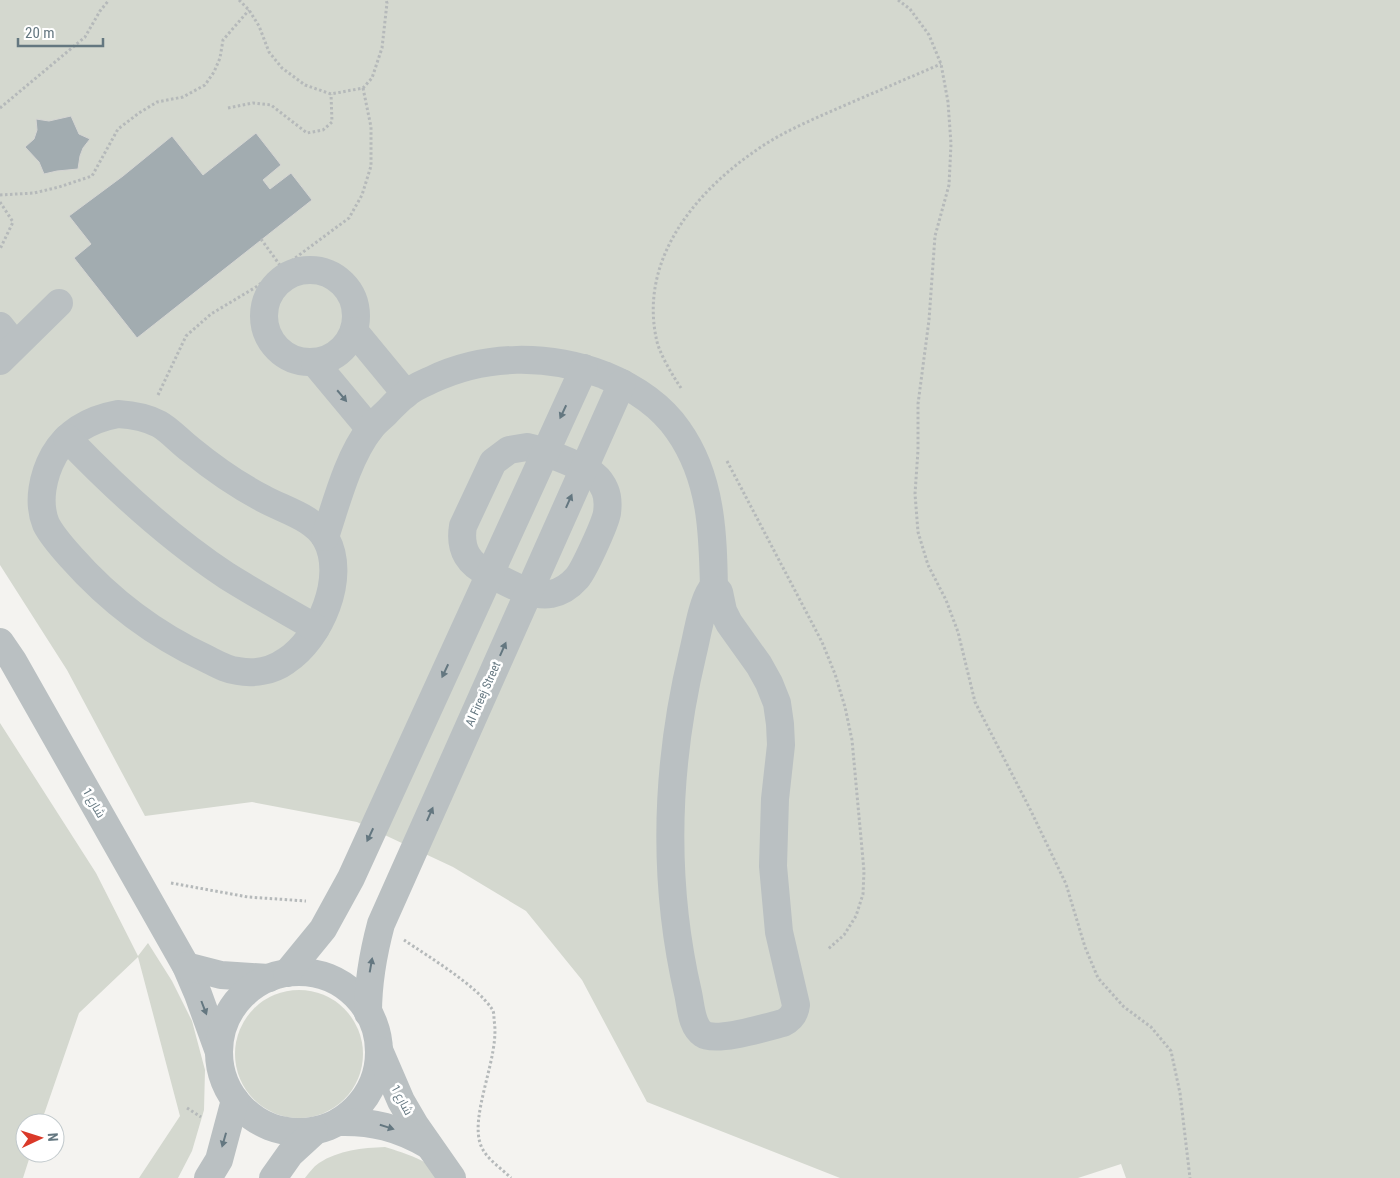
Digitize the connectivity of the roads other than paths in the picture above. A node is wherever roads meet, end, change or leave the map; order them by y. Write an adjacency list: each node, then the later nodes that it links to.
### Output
1 (59, 303): 3 (street)
2 (354, 331): 4 (street); 4 (street); 7 (street)
3 (5, 344)
4 (314, 363): 8 (street, one-way to 8)
5 (584, 368): 6 (street); 7 (street); 10 (street, one-way to 10)
6 (622, 382): 11 (street, Al Fireej Street); 14 (street)
7 (406, 394): 8 (street)
8 (370, 429): 12 (street)
9 (67, 438): 12 (street); 16 (street); 16 (street)
10 (544, 452): 11 (street); 13 (street); 13 (street)
11 (584, 469): 15 (street, Al Fireej Street, one-way to 11); 15 (street)
12 (325, 537): 16 (street)
13 (489, 574): 15 (street); 19 (street, one-way to 19)
14 (714, 590): 14 (street)
15 (529, 592): 20 (street, Al Fireej Street, one-way to 15)
16 (316, 628)
17 (0, 642): 18 (street, شارع 1)
18 (186, 966): 19 (street); 22 (street, شارع 1, one-way to 22)
19 (278, 976): 20 (street); 22 (street)
20 (368, 1013): 21 (street)
21 (379, 1050): 24 (street); 26 (street, شارع 1)
22 (219, 1052): 23 (street)
23 (235, 1100): 25 (street); 27 (street, one-way to 27)
24 (339, 1122): 25 (street); 26 (street, شارع 1, one-way to 26)
25 (314, 1132): 28 (street)
26 (431, 1147): 29 (street, شارع 1)
27 (208, 1178)
28 (273, 1178)
29 (452, 1178)

